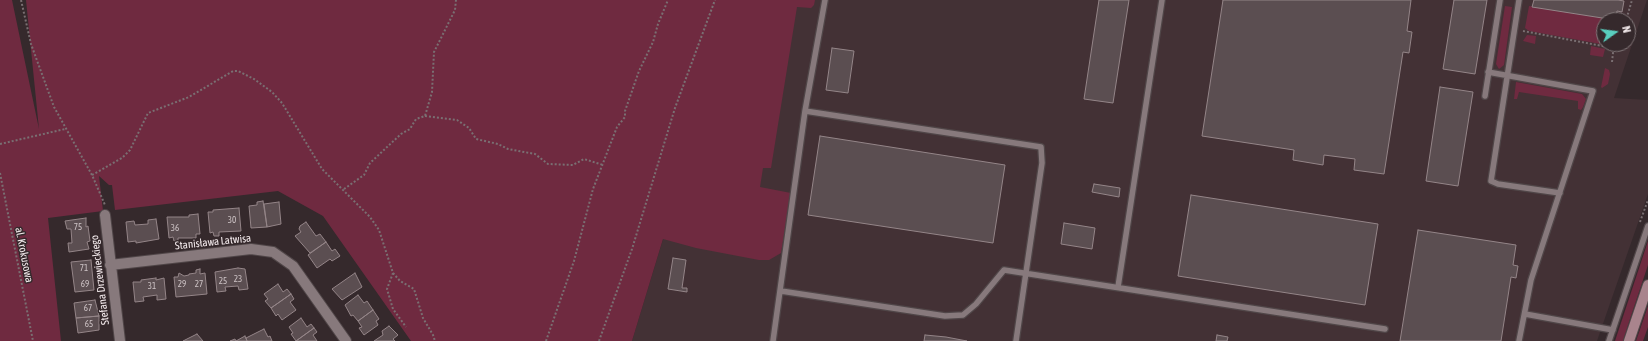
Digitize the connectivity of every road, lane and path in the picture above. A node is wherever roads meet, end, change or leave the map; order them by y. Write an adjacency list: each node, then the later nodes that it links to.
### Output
1 (20, 0): 20 (path)
2 (456, 0): 19 (path)
3 (668, 0): 22 (path)
4 (715, 0): 44 (path)
5 (825, 0): 18 (lane)
6 (1162, 0): 33 (lane)
7 (1500, 0): 15 (lane)
8 (1519, 0): 16 (lane)
9 (1632, 0): 10 (path)
10 (1628, 12)
11 (1524, 25): 12 (path)
12 (1596, 45)
13 (1613, 52): 14 (path)
14 (1612, 62)
15 (1488, 72): 16 (lane); 17 (lane)
16 (1508, 76): 26 (lane); 26 (lane)
17 (1485, 96)
18 (805, 111): 31 (lane); 34 (lane)
19 (425, 116): 22 (path); 25 (path)
20 (66, 129): 21 (path); 24 (path)
21 (0, 144)
22 (603, 165): 43 (path)
23 (0, 173): 39 (path, al. Krokusowa)
24 (92, 175): 25 (path); 27 (path)
25 (344, 190): 30 (path)
26 (1560, 193): 35 (lane)
27 (105, 215): 29 (street, Stefana Drzewieckiego)
28 (1648, 226): 38 (lane)
29 (110, 265): 40 (street, Stefana Drzewieckiego); 41 (street, Stanisława Latwisa)
30 (393, 273): 36 (path); 42 (path)
31 (1025, 274): 33 (lane); 34 (lane); 46 (lane)
32 (1648, 285): 49 (main road)
33 (1118, 287): 37 (lane)
34 (781, 291): 45 (lane)
35 (1526, 314): 38 (lane); 47 (lane)
36 (406, 327)
37 (1385, 329)
38 (1613, 330): 48 (lane)
39 (33, 341)
40 (120, 341)
41 (346, 341)
42 (435, 341)
43 (546, 341)
44 (599, 341)
45 (773, 341)
46 (1016, 341)
47 (1519, 341)
48 (1610, 341)
49 (1629, 341)

